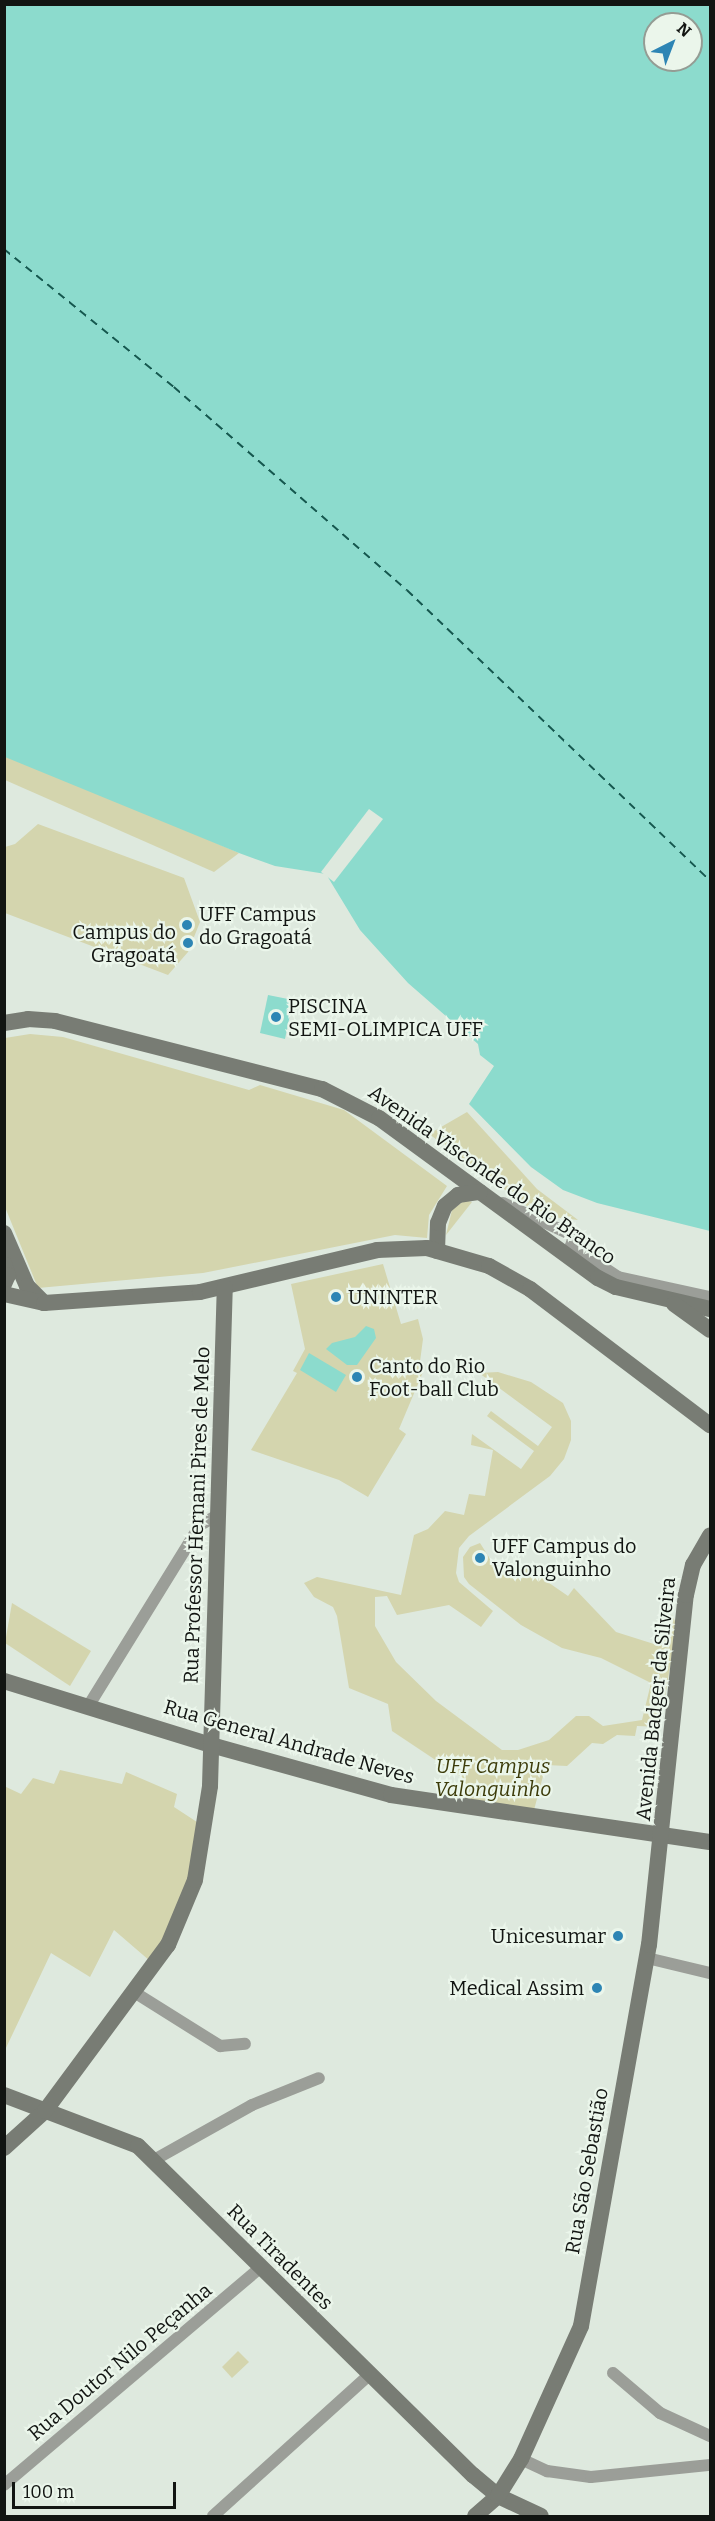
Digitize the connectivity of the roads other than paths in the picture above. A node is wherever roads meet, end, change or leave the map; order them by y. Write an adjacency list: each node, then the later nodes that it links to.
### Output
1 (4, 1023): 2 (street, Avenida Visconde do Rio Branco)
2 (483, 1193): 4 (street); 9 (street); 10 (street, Avenida Visconde do Rio Branco)
3 (4, 1233): 11 (street)
4 (437, 1251): 7 (street); 14 (street)
5 (4, 1264): 6 (street)
6 (4, 1284)
7 (225, 1287): 11 (street); 15 (street, Rua Professor Hernani Pires de Melo)
8 (4, 1294): 11 (street)
9 (711, 1297)
10 (666, 1299): 12 (street, Avenida Visconde do Rio Branco); 13 (street)
11 (44, 1303)
12 (711, 1309)
13 (709, 1329)
14 (711, 1425)
15 (218, 1515): 18 (street); 19 (street, Rua Professor Hernani Pires de Melo)
16 (710, 1533): 20 (street, Avenida Badger da Silveira)
17 (4, 1681): 18 (street, Rua General Andrade Neves)
18 (89, 1705): 19 (street, Rua General Andrade Neves)
19 (211, 1745): 20 (street, Rua General Andrade Neves); 24 (street, Rua Professor Hernani Pires de Melo)
20 (662, 1835): 21 (street, Rua General Andrade Neves); 22 (street, Rua São Sebastião)
21 (711, 1842)
22 (647, 1958): 23 (street); 35 (street, Rua São Sebastião)
23 (711, 1973)
24 (134, 1992): 25 (street); 28 (street, Rua Professor Hernani Pires de Melo)
25 (245, 2044)
26 (319, 2078): 30 (street)
27 (4, 2095): 28 (street, Rua Tiradentes)
28 (45, 2111): 29 (street, Rua Professor Hernani Pires de Melo); 30 (street, Rua Tiradentes)
29 (4, 2148)
30 (154, 2160): 31 (street, Rua Tiradentes)
31 (260, 2268): 33 (street, Rua Tiradentes); 37 (street, Rua Doutor Nilo Peçanha)
32 (613, 2373): 34 (street)
33 (369, 2375): 38 (street, Rua Tiradentes); 39 (street)
34 (711, 2436)
35 (521, 2459): 36 (street); 38 (street, Rua São Sebastião)
36 (711, 2465)
37 (4, 2485)
38 (498, 2496): 40 (street, Rua São Sebastião); 41 (street, Rua Tiradentes)
39 (213, 2517)
40 (475, 2517)
41 (541, 2517)

